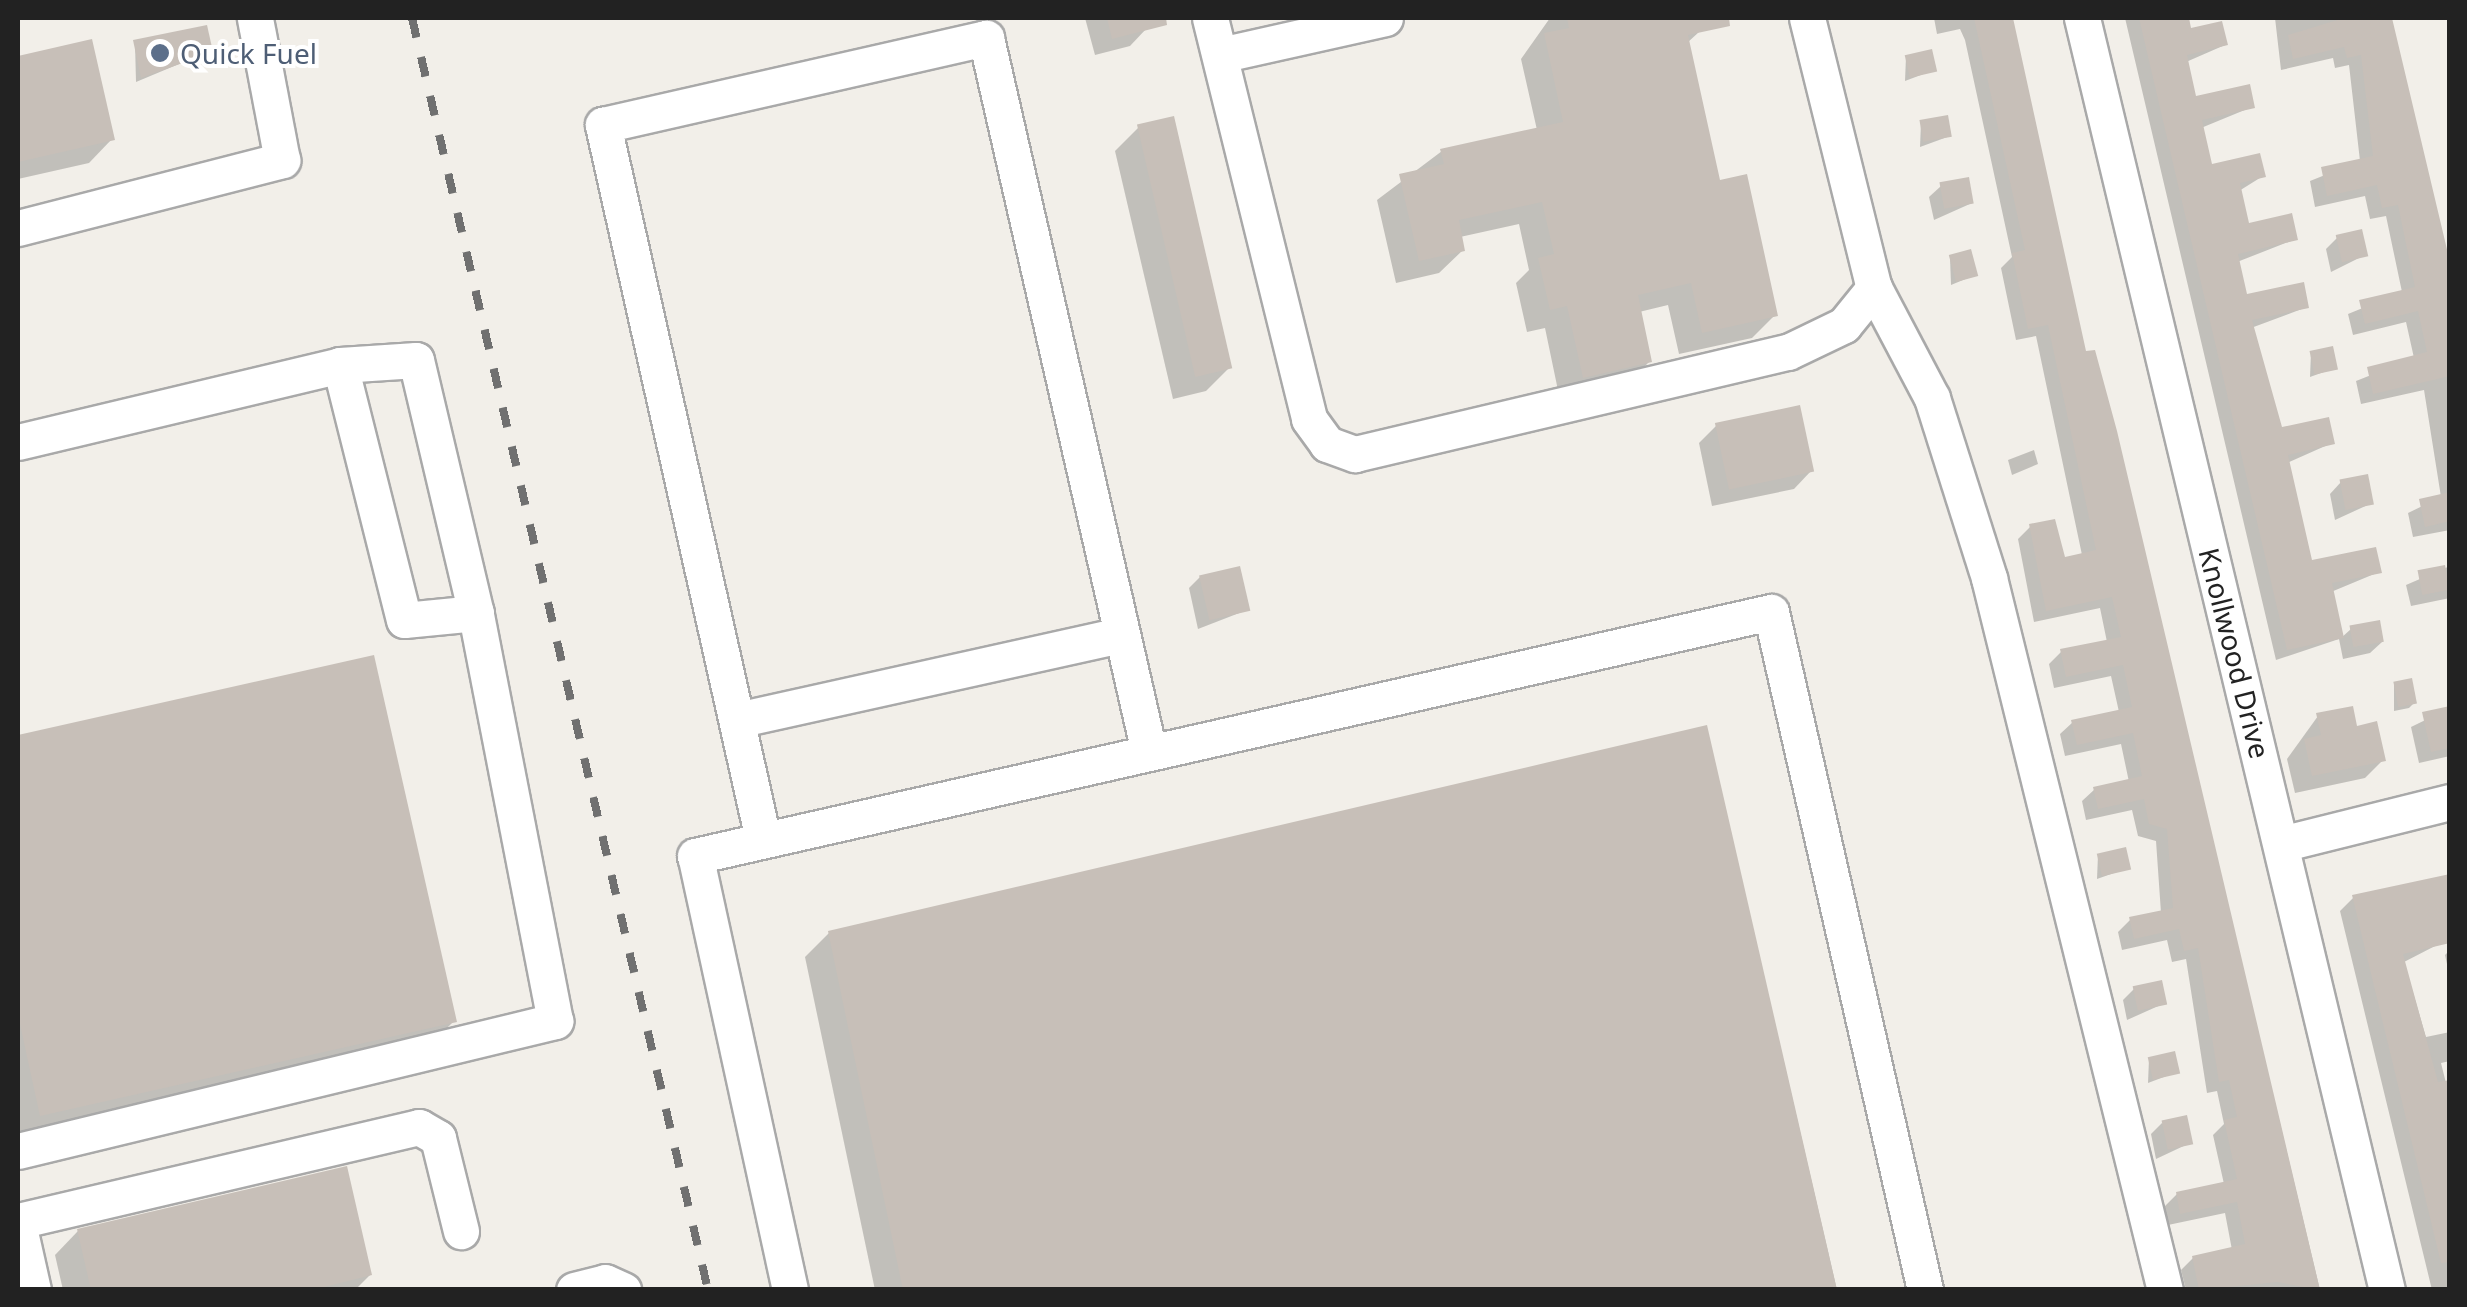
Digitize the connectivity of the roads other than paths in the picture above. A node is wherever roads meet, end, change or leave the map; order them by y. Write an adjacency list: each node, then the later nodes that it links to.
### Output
1 (255, 18): 7 (street)
2 (1210, 18): 6 (street)
3 (1385, 18): 6 (street)
4 (1807, 18): 8 (street)
5 (2082, 18): 17 (street, Knollwood Drive)
6 (1220, 56): 8 (street)
7 (18, 228)
8 (1874, 288): 26 (street)
9 (340, 366): 10 (street); 11 (street); 11 (street)
10 (18, 442)
11 (476, 613): 18 (street)
12 (1120, 635): 13 (street); 13 (street); 14 (street)
13 (738, 720): 16 (street)
14 (1149, 752): 16 (street); 25 (street)
15 (2450, 802): 17 (street)
16 (763, 839): 24 (street)
17 (2281, 844): 27 (street, Knollwood Drive)
18 (18, 1151)
19 (18, 1222): 20 (street); 21 (street)
20 (462, 1230)
21 (33, 1290)
22 (574, 1290): 23 (street)
23 (623, 1290)
24 (790, 1290)
25 (1925, 1290)
26 (2164, 1290)
27 (2387, 1290)

